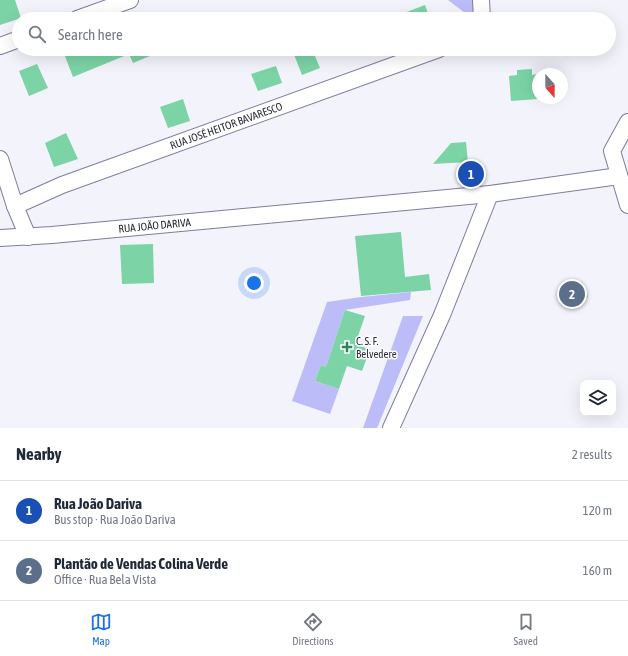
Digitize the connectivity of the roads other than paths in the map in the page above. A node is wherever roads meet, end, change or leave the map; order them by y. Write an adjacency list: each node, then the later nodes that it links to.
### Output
1 (130, 0): 3 (street)
2 (481, 0): 4 (street)
3 (97, 12)
4 (482, 12)
5 (12, 42): 6 (street)
6 (0, 46)
7 (420, 56): 13 (street, RUA JOSÉ HEITOR BAVARESCO)
8 (628, 122): 10 (street)
9 (0, 158): 13 (street)
10 (619, 176): 11 (street, RUA JOÃO DARIVA); 12 (street)
11 (490, 194): 14 (street, RUA JOÃO DARIVA); 16 (street)
12 (628, 205)
13 (15, 206): 14 (street)
14 (28, 237): 15 (street, RUA JOÃO DARIVA)
15 (0, 238)
16 (391, 428)

